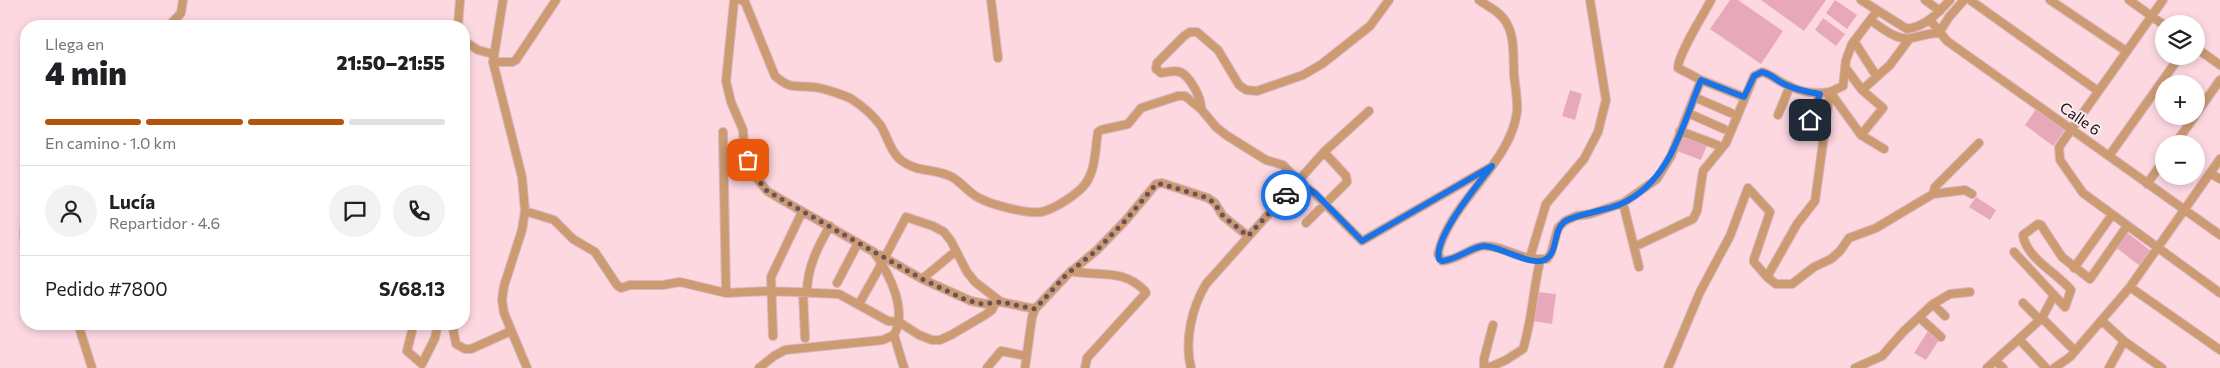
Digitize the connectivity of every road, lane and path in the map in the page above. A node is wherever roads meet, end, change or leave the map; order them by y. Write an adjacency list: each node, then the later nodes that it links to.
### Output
1 (183, 0): 24 (street)
2 (460, 0): 25 (street)
3 (503, 0): 34 (street)
4 (556, 0): 34 (street)
5 (737, 0): 79 (street)
6 (742, 0): 50 (street)
7 (991, 0): 35 (street)
8 (1389, 0): 50 (street)
9 (1479, 0): 67 (street)
10 (1590, 0): 92 (street)
11 (1711, 0): 40 (street)
12 (1861, 0): 20 (street)
13 (1925, 0): 21 (street)
14 (1950, 0): 21 (street)
15 (1964, 0): 28 (street)
16 (1970, 0): 45 (street)
17 (2050, 0): 32 (street)
18 (2129, 0): 22 (street)
19 (2163, 0): 22 (street)
20 (1877, 11): 26 (street); 27 (street)
21 (1940, 11): 27 (street)
22 (2152, 16): 23 (street); 32 (street)
23 (2155, 18)
24 (174, 20)
25 (458, 20)
26 (1870, 20): 29 (street); 30 (street)
27 (1930, 20): 28 (street, Calle 6)
28 (1939, 33): 29 (street); 56 (street, Calle 6)
29 (1910, 38): 39 (street)
30 (1854, 41): 38 (street); 39 (street)
31 (470, 45): 34 (street)
32 (2126, 51): 45 (street)
33 (2205, 54): 37 (street)
34 (493, 58): 77 (street)
35 (998, 58)
36 (2174, 65): 65 (street)
37 (2220, 65)
38 (1845, 67): 43 (street); 44 (street)
39 (1877, 77): 43 (street)
40 (1701, 80): 47 (street); 48 (street)
41 (2220, 80): 49 (street)
42 (1790, 86): 46 (street); 48 (street); 54 (street)
43 (1862, 90): 60 (street)
44 (1830, 92): 46 (street); 60 (street); 96 (street)
45 (2098, 92): 56 (street)
46 (1820, 94): 59 (street)
47 (1694, 97): 52 (street); 53 (street)
48 (1744, 97): 87 (street)
49 (2205, 101)
50 (1201, 109): 71 (street)
51 (1369, 111): 64 (street)
52 (1688, 113): 55 (street); 57 (street)
53 (1731, 113)
54 (1778, 115)
55 (1724, 129)
56 (2072, 130): 65 (street, Calle 6); 80 (street)
57 (1680, 131): 62 (street); 75 (street)
58 (723, 132): 103 (street)
59 (1804, 132)
60 (1861, 135): 63 (street)
61 (1979, 143): 73 (street)
62 (1717, 145)
63 (1884, 149)
64 (1324, 152): 71 (street); 76 (street)
65 (2109, 156): 72 (street, Calle 6)
66 (2220, 160): 69 (street)
67 (1492, 166): 76 (street); 92 (street)
68 (2155, 173): 72 (street)
69 (2210, 173): 70 (street); 78 (street)
70 (2220, 179)
71 (1299, 182): 76 (street); 85 (street)
72 (2147, 184): 78 (street, Calle 6)
73 (1932, 194): 74 (street); 96 (street)
74 (1972, 194)
75 (1623, 203): 87 (street); 92 (street)
76 (1325, 204): 81 (street)
77 (525, 211): 103 (street); 121 (street)
78 (2185, 211): 84 (street, Calle 6); 88 (street)
79 (802, 212): 82 (street); 100 (street)
80 (2112, 215): 83 (street); 94 (street)
81 (1306, 223)
82 (830, 226): 86 (street); 101 (street)
83 (2127, 226): 88 (street); 94 (street)
84 (2220, 235)
85 (1248, 236): 95 (street); 139 (street)
86 (858, 243): 91 (street); 98 (street)
87 (1634, 246): 93 (street)
88 (2157, 248): 99 (street); 104 (street)
89 (956, 251): 91 (street); 97 (street); 106 (street)
90 (2014, 252): 94 (street)
91 (883, 260): 97 (street); 108 (street); 114 (street)
92 (1537, 260): 141 (street)
93 (1639, 267)
94 (2074, 268)
95 (1071, 271): 110 (street); 138 (street)
96 (1767, 277): 142 (street)
97 (922, 279): 106 (street)
98 (837, 283)
99 (2130, 287): 115 (street); 128 (street)
100 (770, 292): 101 (street); 103 (street); 123 (street)
101 (805, 292): 108 (street); 125 (street)
102 (1970, 292): 109 (street)
103 (726, 293)
104 (2220, 293)
105 (2052, 299): 113 (street)
106 (998, 303): 110 (street); 114 (street)
107 (2023, 303): 113 (street)
108 (859, 304): 114 (street)
109 (1933, 304): 111 (street); 112 (street)
110 (1035, 309): 130 (street)
111 (1945, 316)
112 (1919, 317): 124 (street); 143 (street)
113 (2041, 319): 126 (street); 129 (street)
114 (899, 322): 122 (street)
115 (2102, 322): 127 (street); 129 (street)
116 (1493, 325): 140 (street)
117 (80, 330): 132 (street)
118 (437, 330): 120 (street)
119 (453, 330): 121 (street)
120 (412, 331)
121 (511, 331): 133 (street)
122 (894, 335): 134 (street); 135 (street)
123 (773, 336)
124 (1941, 337)
125 (805, 338)
126 (2019, 339): 131 (street); 146 (street)
127 (2124, 342): 148 (street); 149 (street)
128 (2220, 350)
129 (2075, 351): 147 (street)
130 (1026, 356): 136 (street); 137 (street)
131 (1996, 361): 144 (street); 145 (street)
132 (92, 368)
133 (527, 368)
134 (759, 368)
135 (904, 368)
136 (987, 368)
137 (1025, 368)
138 (1085, 368)
139 (1191, 368)
140 (1484, 368)
141 (1488, 368)
142 (1668, 368)
143 (1855, 368)
144 (1987, 368)
145 (2003, 368)
146 (2046, 368)
147 (2054, 368)
148 (2109, 368)
149 (2162, 368)

